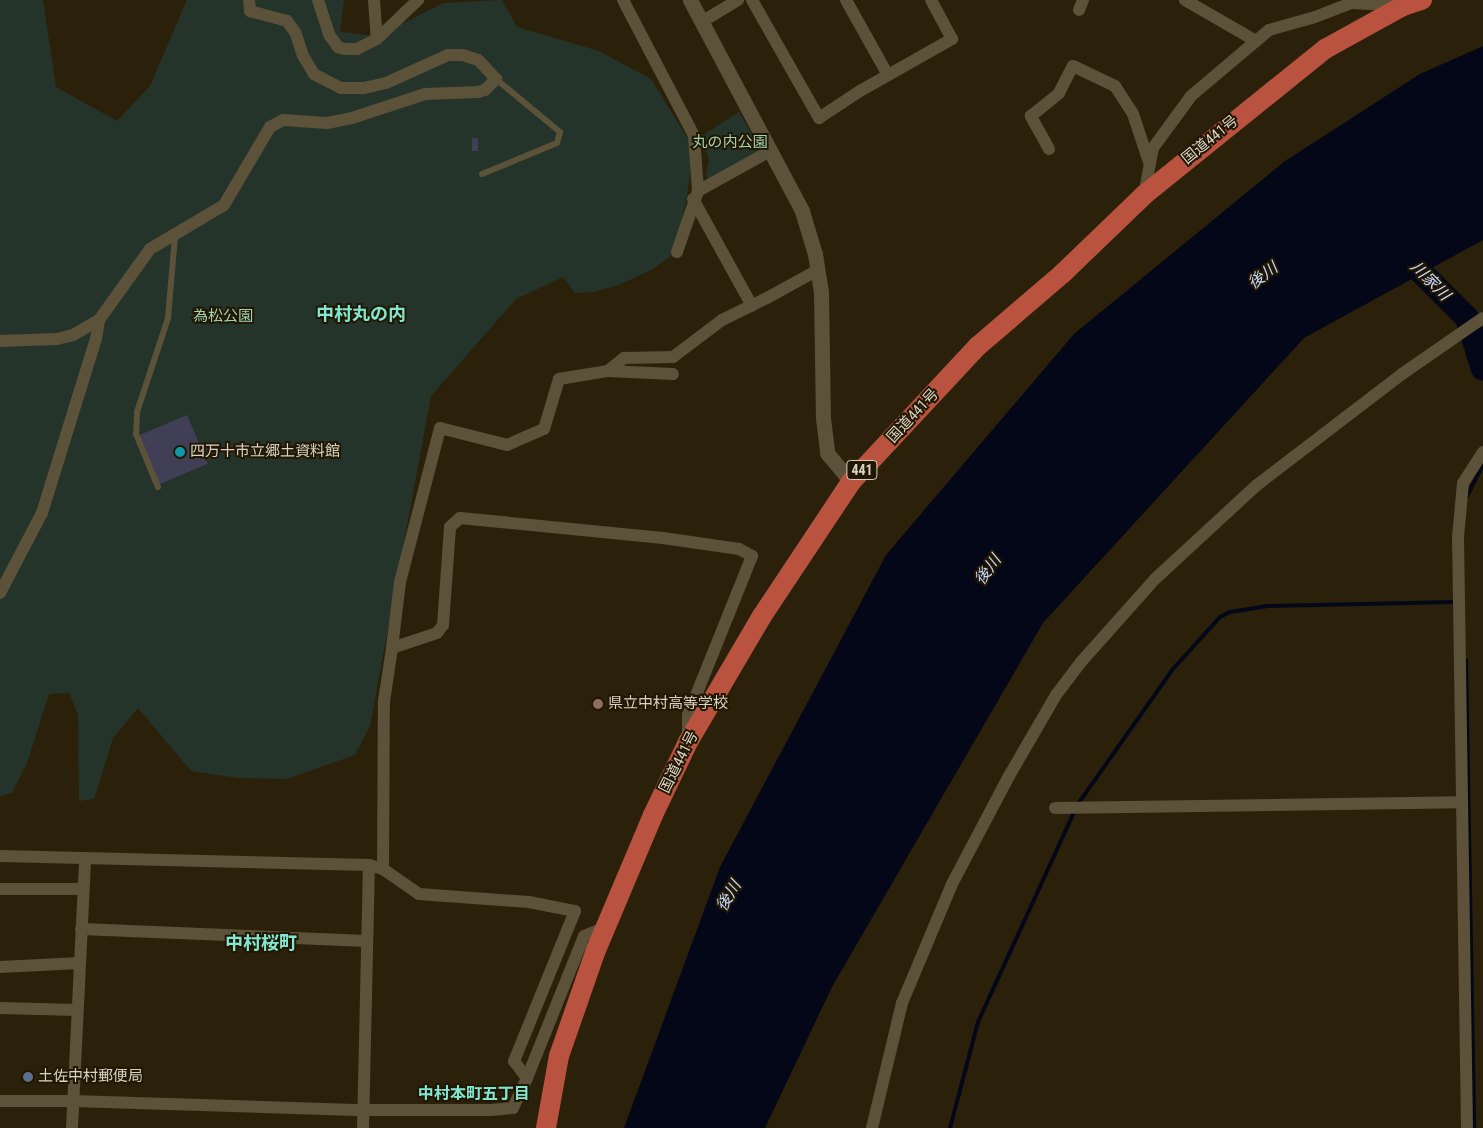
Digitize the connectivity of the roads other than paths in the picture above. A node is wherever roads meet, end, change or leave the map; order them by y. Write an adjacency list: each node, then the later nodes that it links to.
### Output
1 (248, 0): 18 (street)
2 (318, 0): 15 (street)
3 (374, 0): 15 (street)
4 (418, 0): 15 (street)
5 (623, 0): 23 (street)
6 (690, 0): 14 (street)
7 (738, 0): 14 (street)
8 (752, 0): 17 (street)
9 (846, 0): 17 (street)
10 (931, 0): 17 (street)
11 (1185, 0): 16 (street)
12 (1422, 0): 13 (highway, 国道441号 / 441)
13 (1403, 6): 16 (street); 24 (highway, 国道441号 / 441)
14 (703, 21): 20 (street)
15 (377, 39)
16 (1256, 41): 21 (street)
17 (888, 75)
18 (496, 79): 22 (lane); 25 (street)
19 (1048, 149): 21 (street)
20 (770, 151): 23 (street); 27 (street)
21 (1150, 164): 24 (street)
22 (482, 174)
23 (696, 195): 26 (street); 28 (street)
24 (1144, 195): 35 (highway, 国道441号 / 441)
25 (175, 237): 30 (street); 36 (lane)
26 (677, 252)
27 (818, 270): 28 (street); 35 (street)
28 (752, 306): 32 (street)
29 (1483, 318): 62 (street)
30 (98, 320): 31 (street); 37 (street)
31 (0, 341)
32 (608, 371): 33 (street); 38 (street)
33 (673, 374)
34 (1483, 452): 40 (street)
35 (851, 482): 39 (highway, 国道441号 / 441)
36 (158, 487)
37 (0, 593)
38 (392, 648): 39 (street); 45 (street)
39 (688, 742): 48 (highway, 国道441号 / 441)
40 (1461, 802): 41 (street); 63 (street)
41 (1055, 808)
42 (0, 856): 43 (street)
43 (85, 859): 44 (street); 47 (street)
44 (369, 865): 45 (street); 50 (street)
45 (383, 869): 55 (street)
46 (0, 889): 47 (street)
47 (83, 890): 49 (street)
48 (604, 928): 55 (street); 61 (highway, 国道441号 / 441)
49 (81, 929): 50 (street); 51 (street)
50 (367, 941): 58 (street)
51 (80, 963): 52 (street); 54 (street)
52 (0, 967)
53 (0, 1008): 54 (street)
54 (77, 1010): 57 (street)
55 (527, 1078): 58 (street)
56 (0, 1101): 57 (street)
57 (73, 1101): 58 (street); 59 (street)
58 (364, 1110): 60 (street)
59 (72, 1128)
60 (363, 1128)
61 (546, 1128)
62 (872, 1128)
63 (1467, 1128)

